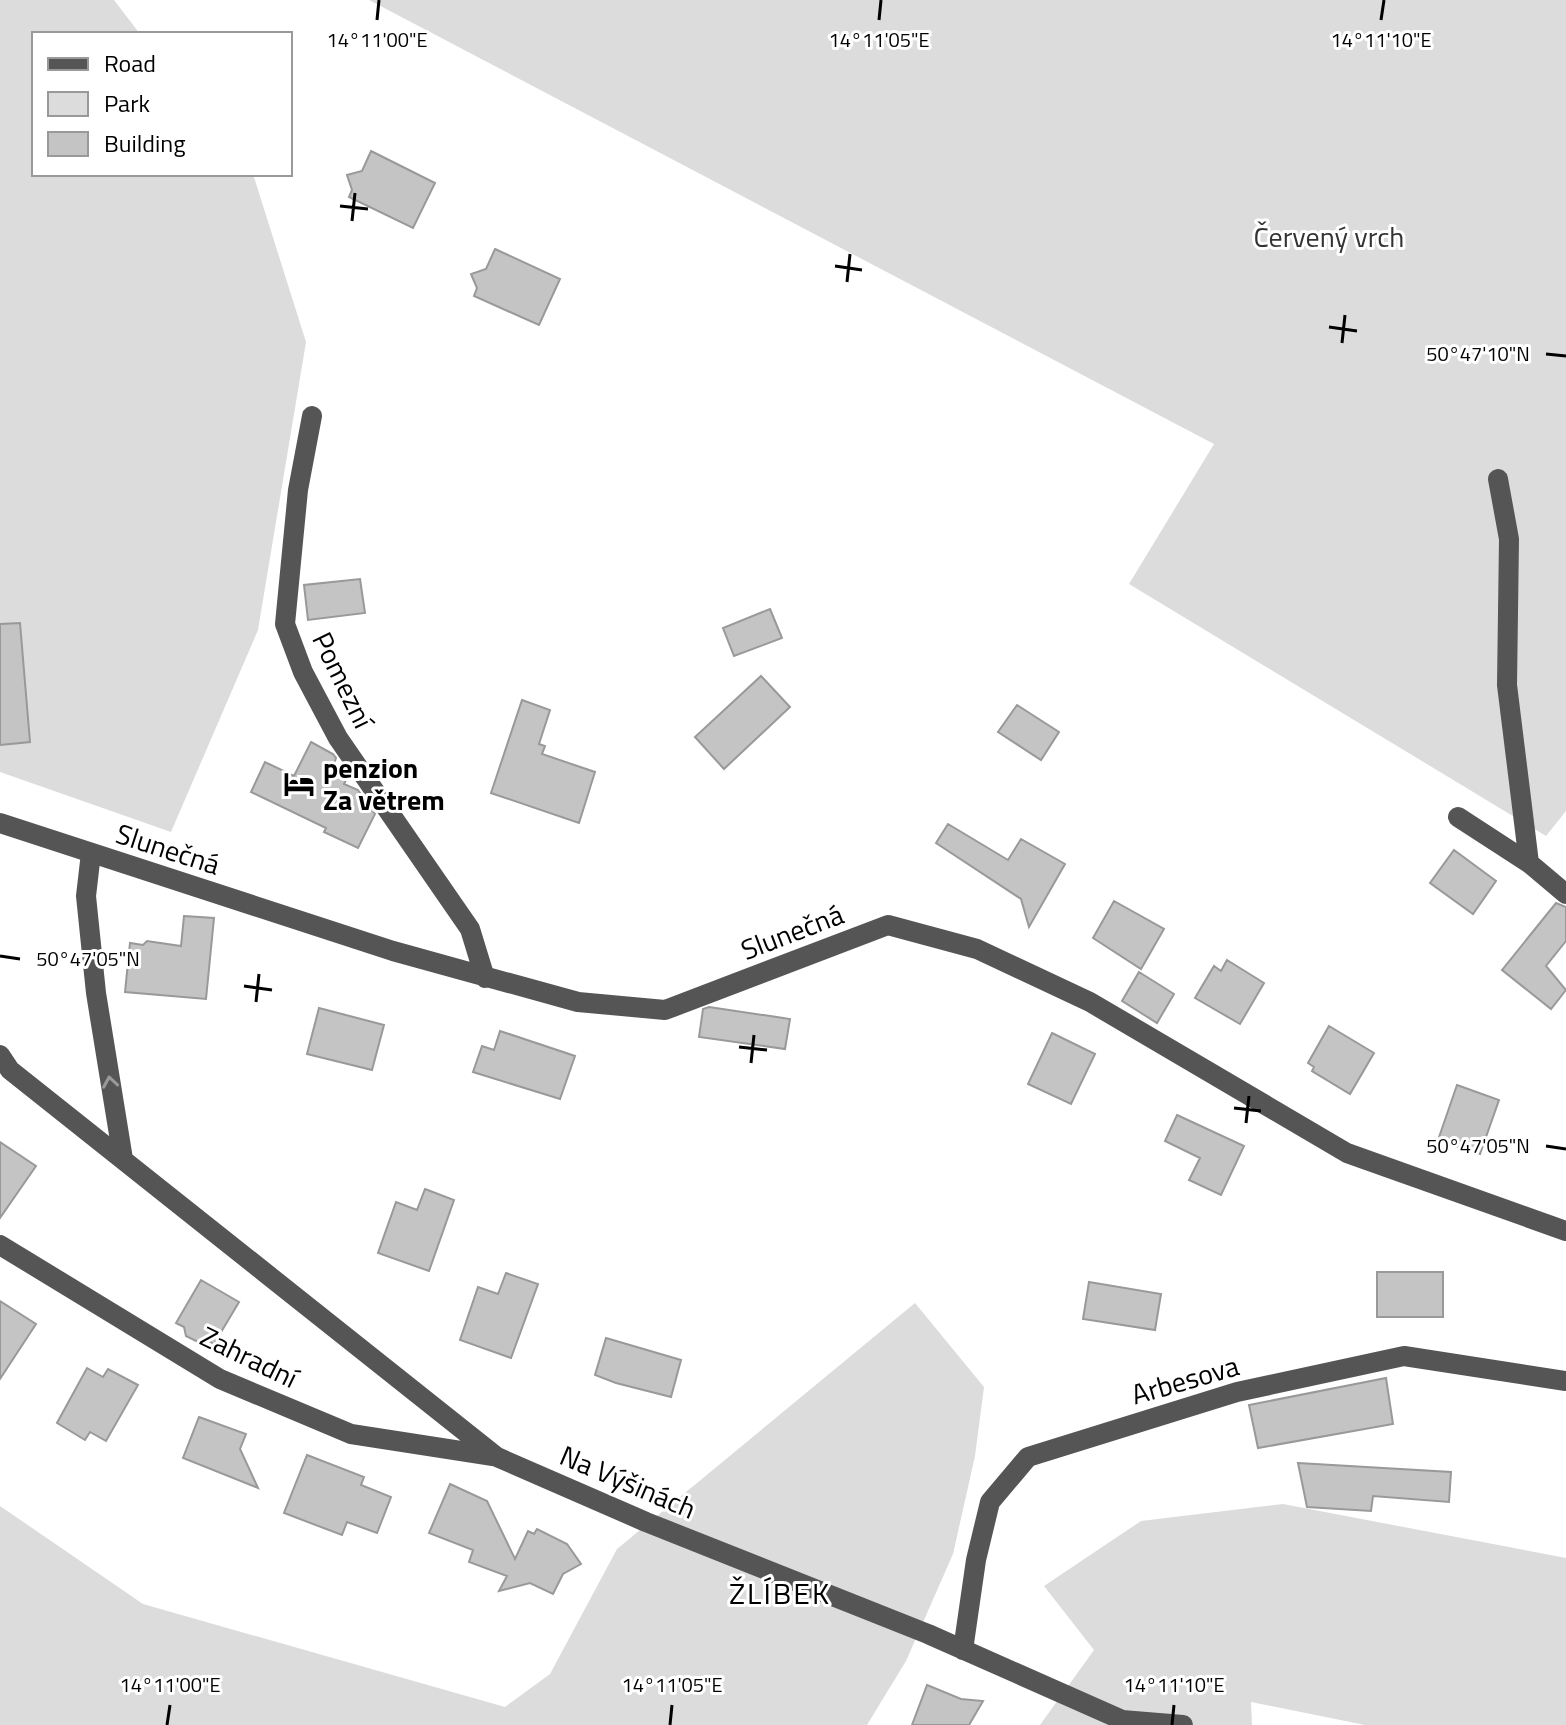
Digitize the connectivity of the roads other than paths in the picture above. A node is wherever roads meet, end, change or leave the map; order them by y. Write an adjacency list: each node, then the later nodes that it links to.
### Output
1 (312, 416): 8 (street, Pomezní)
2 (1498, 479): 6 (street)
3 (1458, 817): 6 (street)
4 (0, 823): 5 (street, Slunečná)
5 (91, 853): 8 (street, Slunečná); 10 (street, one-way to 5)
6 (1529, 863): 7 (street)
7 (1566, 894)
8 (485, 978): 11 (street, Slunečná)
9 (0, 1055): 10 (street, Na Výšinách)
10 (123, 1159): 14 (street, Na Výšinách)
11 (1566, 1231)
12 (0, 1245): 14 (street, Zahradní)
13 (1566, 1381): 15 (street, Arbesova)
14 (497, 1457): 15 (street, Na Výšinách)
15 (963, 1650): 16 (street, Na Výšinách)
16 (1183, 1725)

